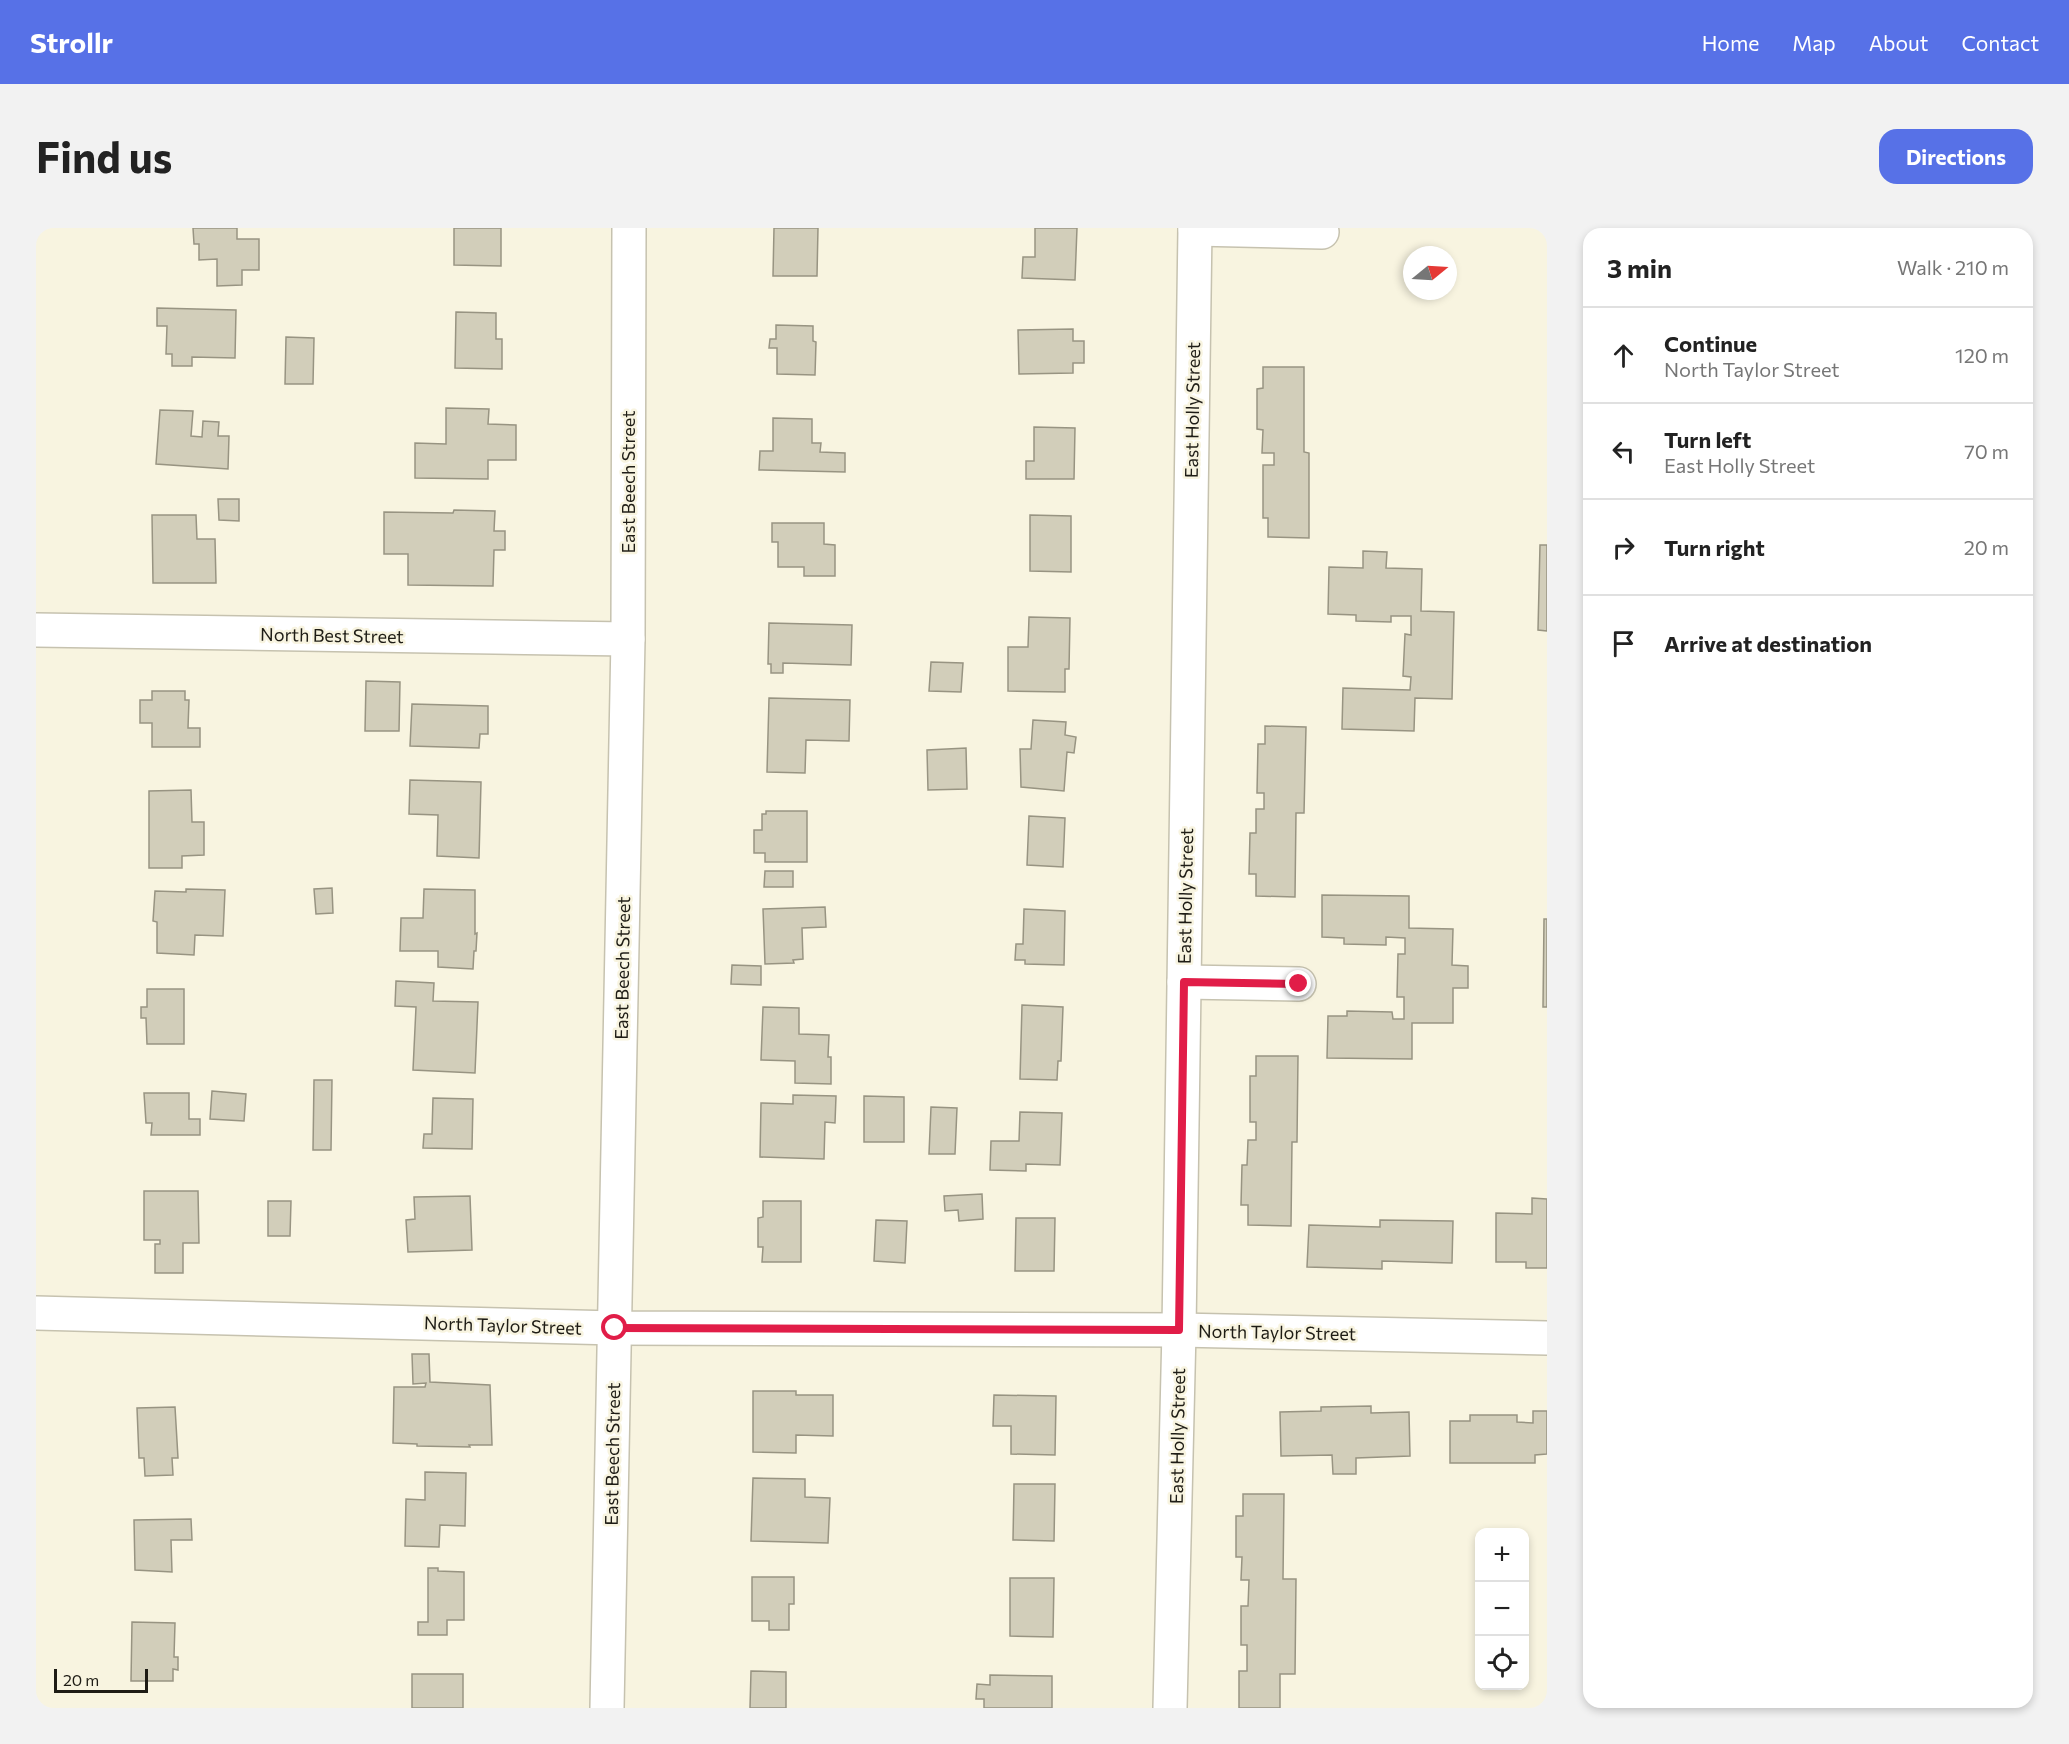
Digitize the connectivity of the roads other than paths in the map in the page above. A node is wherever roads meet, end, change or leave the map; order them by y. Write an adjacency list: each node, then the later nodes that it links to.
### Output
1 (628, 228): 5 (street, East Beech Street)
2 (1195, 229): 3 (street); 6 (street, East Holly Street)
3 (1322, 231)
4 (36, 630): 5 (street, North Best Street)
5 (628, 639): 9 (street, East Beech Street)
6 (1184, 982): 7 (street); 10 (street, East Holly Street)
7 (1299, 984)
8 (36, 1313): 9 (street, North Taylor Street)
9 (615, 1328): 10 (street, North Taylor Street); 12 (street, East Beech Street)
10 (1179, 1330): 11 (street, North Taylor Street); 13 (street, East Holly Street)
11 (1547, 1338)
12 (607, 1708)
13 (1170, 1708)

